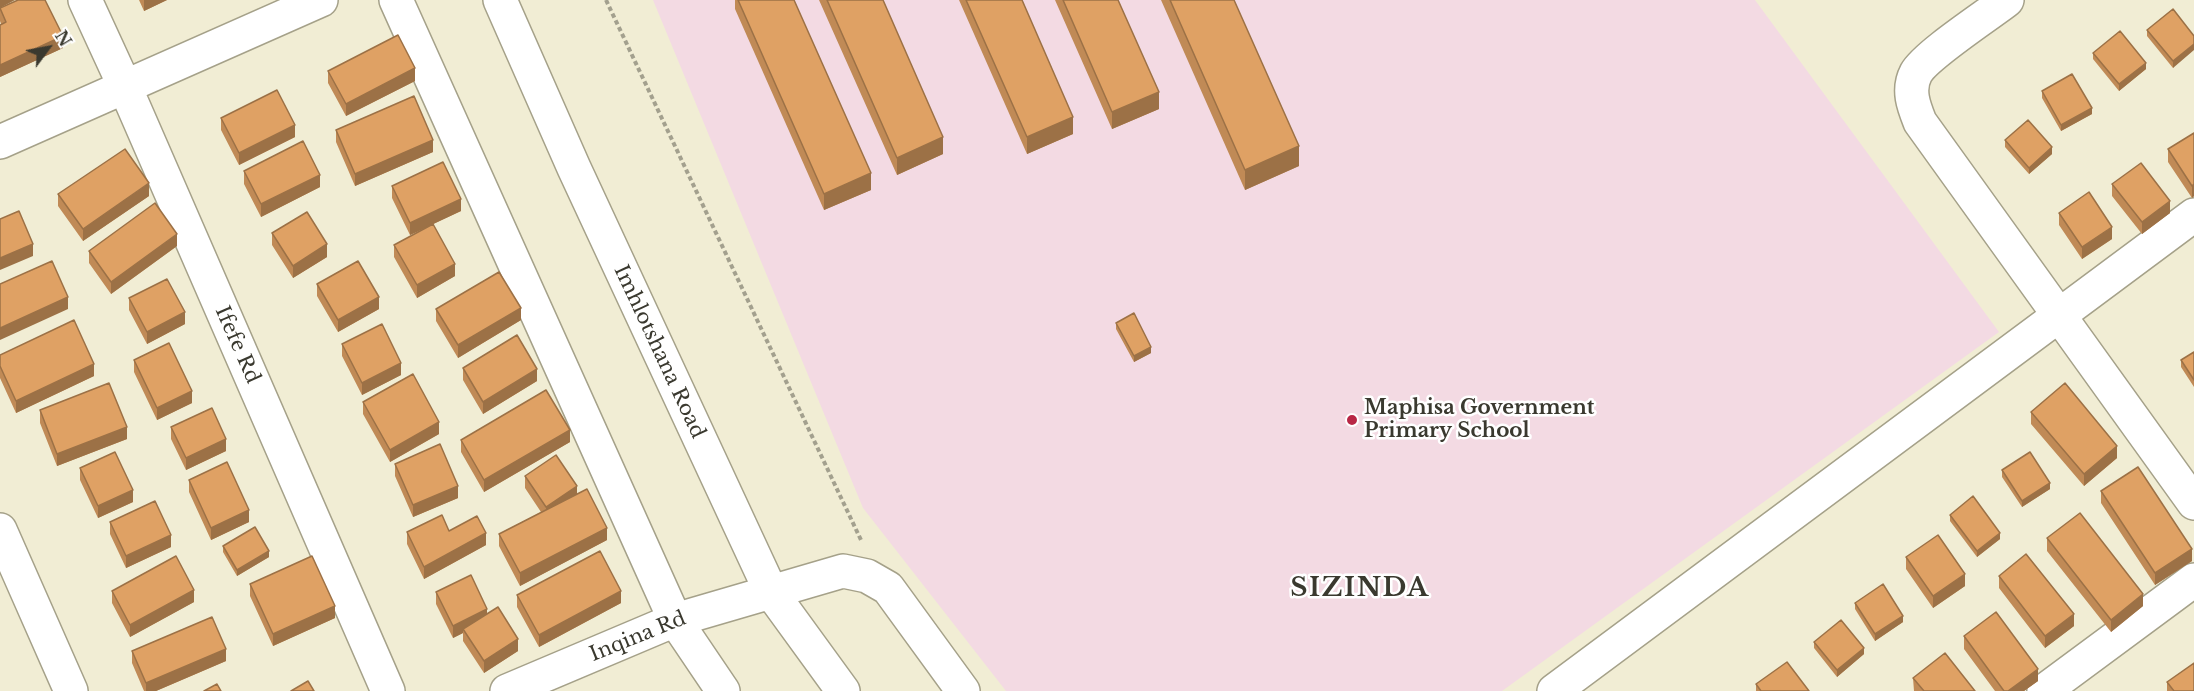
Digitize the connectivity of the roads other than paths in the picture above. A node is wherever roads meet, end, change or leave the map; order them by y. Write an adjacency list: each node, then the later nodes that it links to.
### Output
1 (85, 0): 6 (street, Ifefe Rd)
2 (321, 0): 6 (street)
3 (396, 0): 15 (street)
4 (500, 0): 14 (street, Imhlotshana Road)
5 (2007, 0): 9 (street)
6 (125, 87): 7 (street); 17 (street, Ifefe Rd)
7 (0, 142)
8 (2194, 215): 9 (street)
9 (2059, 316): 10 (street); 22 (street)
10 (2194, 503)
11 (0, 530): 13 (street)
12 (2194, 580): 23 (street)
13 (13, 592): 16 (street)
14 (771, 592): 15 (street, Inqina Rd); 20 (street, Imhlotshana Road); 21 (street, Inqina Rd)
15 (675, 620): 18 (street, Inqina Rd); 19 (street)
16 (71, 691)
17 (388, 691)
18 (507, 691)
19 (723, 691)
20 (843, 691)
21 (963, 691)
22 (1554, 691)
23 (2044, 691)

